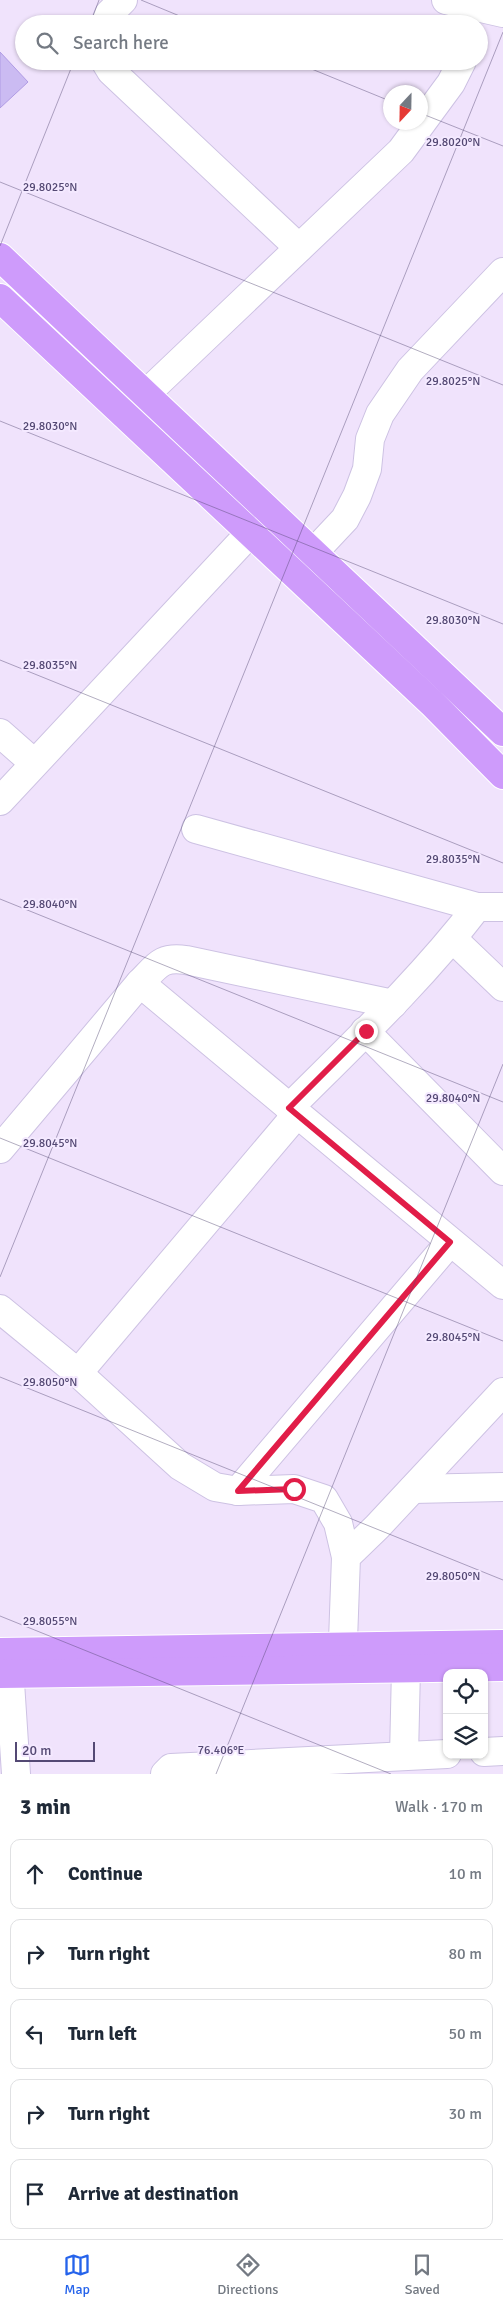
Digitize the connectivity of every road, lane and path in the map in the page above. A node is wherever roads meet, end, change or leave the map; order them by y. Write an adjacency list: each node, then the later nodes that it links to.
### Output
1 (123, 0): 3 (street)
2 (446, 0): 4 (street)
3 (109, 15)
4 (485, 15)
5 (110, 70): 7 (street)
6 (458, 70): 7 (street)
7 (299, 248): 11 (street)
8 (0, 257): 11 (main road)
9 (503, 272): 14 (street)
10 (0, 298): 12 (main road)
11 (146, 394): 12 (street); 14 (main road)
12 (124, 414): 13 (main road)
13 (250, 533): 17 (street); 18 (main road)
14 (314, 552): 15 (main road)
15 (503, 732)
16 (0, 733): 17 (street)
17 (34, 763): 19 (street)
18 (503, 775)
19 (0, 801)
20 (196, 829): 21 (street)
21 (490, 907): 22 (street)
22 (453, 939): 24 (street); 25 (street)
23 (140, 982): 25 (street); 27 (street); 28 (street)
24 (503, 987)
25 (393, 1004): 26 (street)
26 (366, 1031): 27 (street); 29 (street)
27 (293, 1111): 30 (street); 33 (street)
28 (0, 1149)
29 (503, 1170)
30 (450, 1242): 31 (street); 37 (street)
31 (503, 1286)
32 (0, 1309): 33 (street)
33 (78, 1373): 37 (street)
34 (503, 1392): 36 (street)
35 (503, 1486): 36 (street)
36 (413, 1489): 38 (street)
37 (238, 1491): 38 (street)
38 (346, 1557): 40 (street)
39 (503, 1644): 40 (main road)
40 (342, 1658): 41 (main road); 43 (main road)
41 (4, 1663): 49 (street)
42 (503, 1667): 43 (main road)
43 (406, 1668): 47 (street)
44 (503, 1751): 45 (street)
45 (488, 1752)
46 (443, 1754): 47 (street)
47 (404, 1756): 48 (street)
48 (341, 1767): 50 (street)
49 (16, 1774)
50 (165, 1774)

